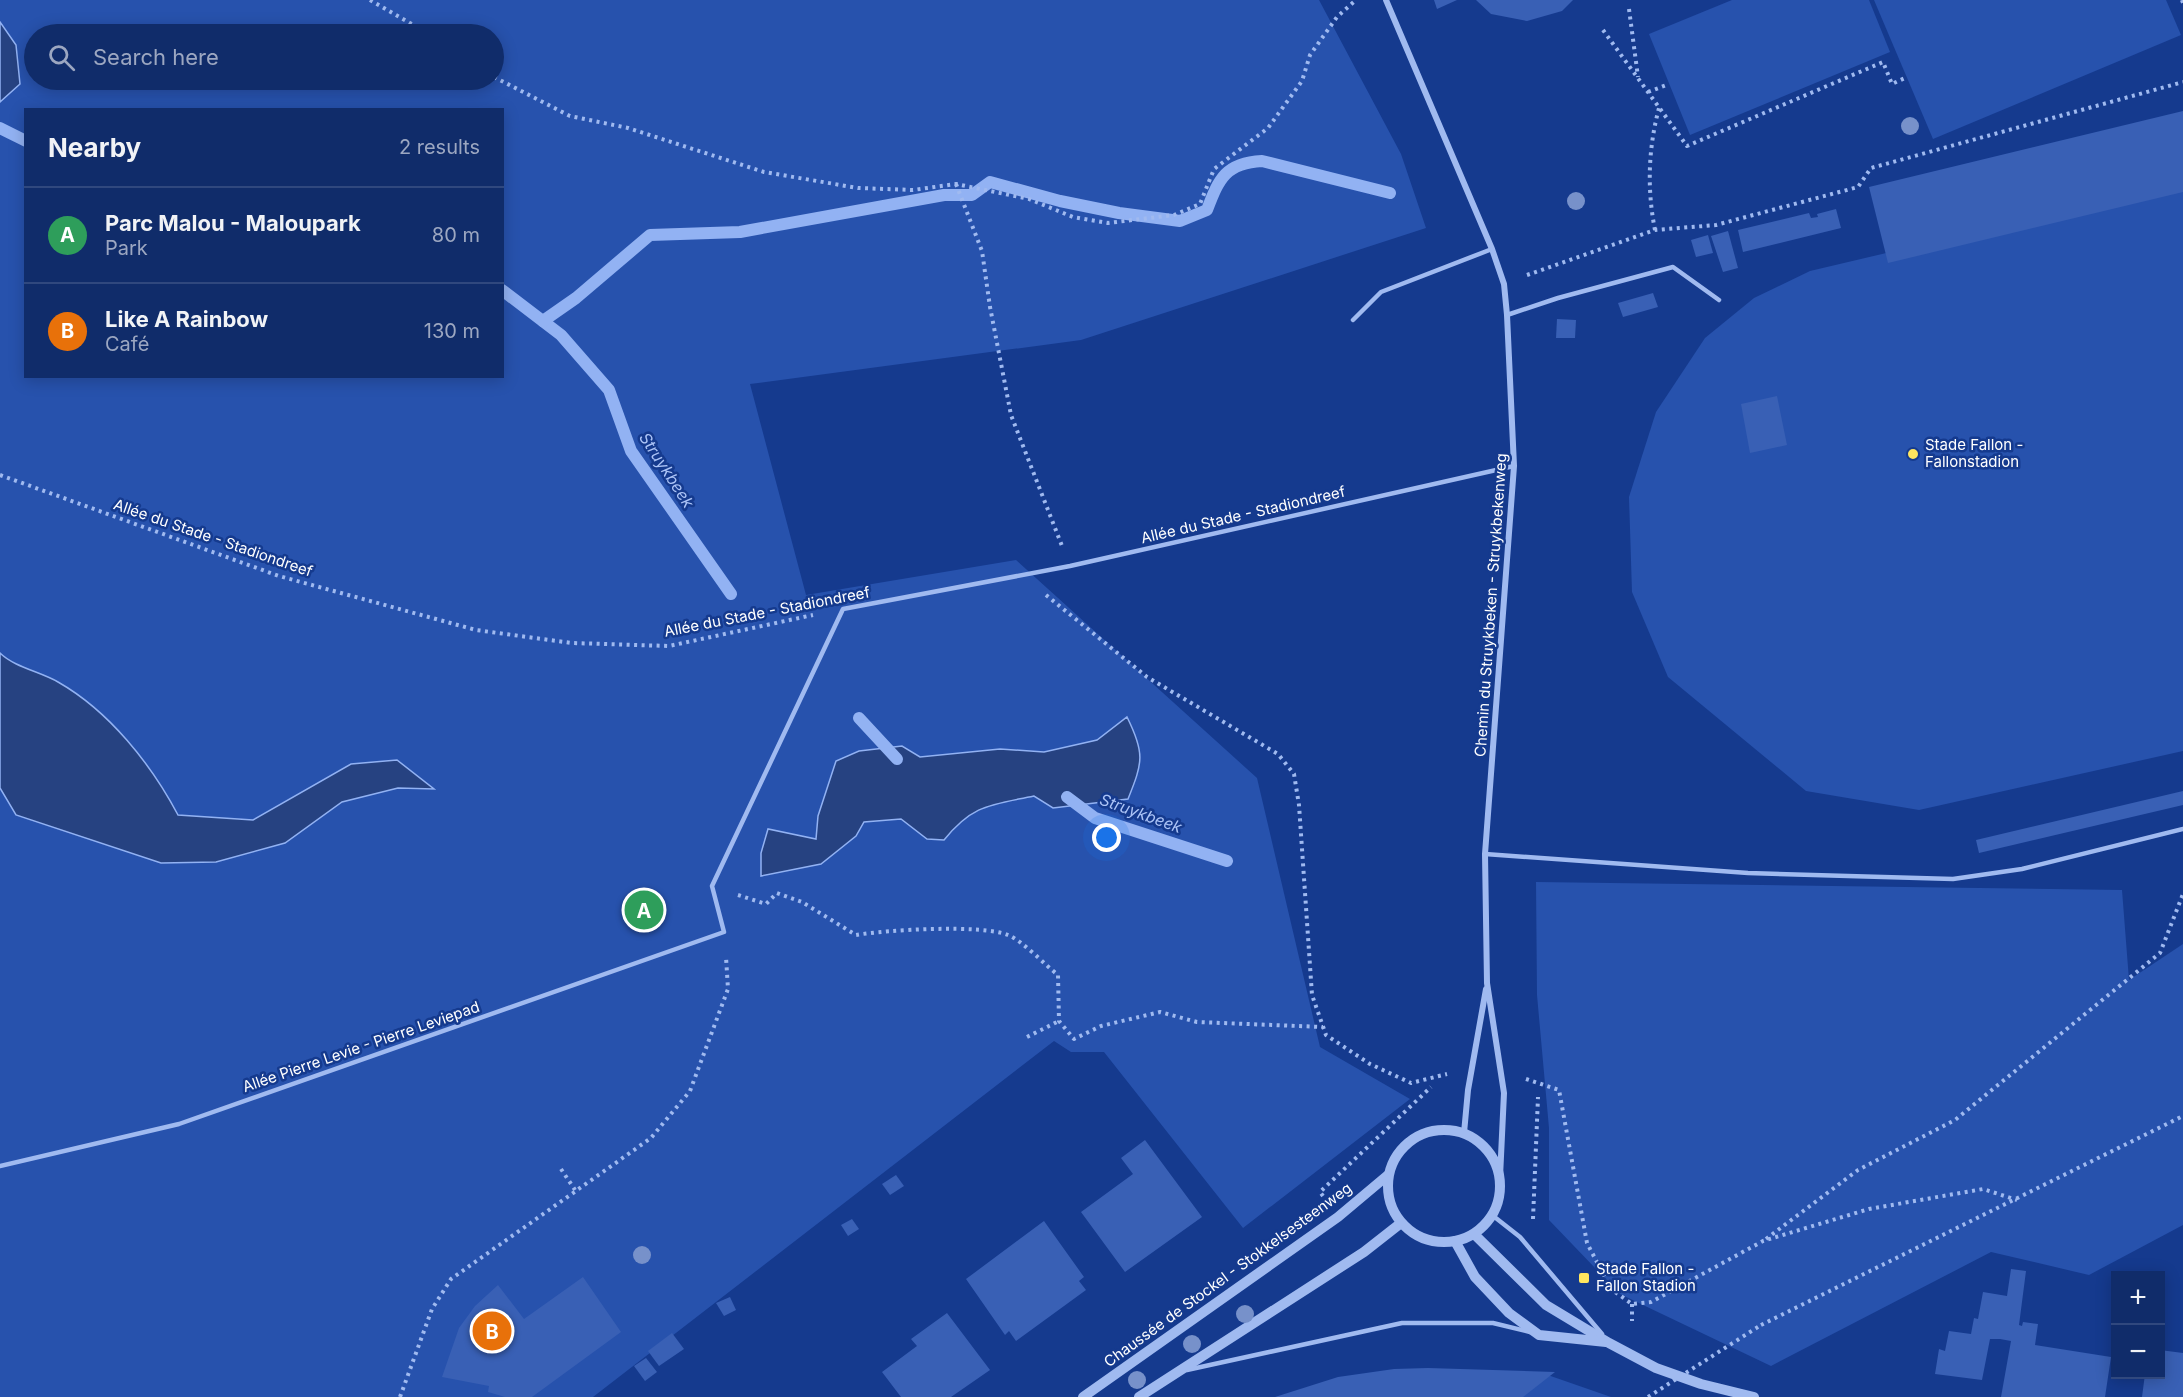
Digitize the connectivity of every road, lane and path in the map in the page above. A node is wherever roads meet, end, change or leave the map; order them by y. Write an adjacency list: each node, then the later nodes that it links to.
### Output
1 (370, 0): 5 (path)
2 (1356, 0): 14 (path)
3 (1386, 0): 16 (street, Chemin du Struykbeken - Struykbekenweg)
4 (1629, 9): 8 (path)
5 (412, 24)
6 (1603, 30): 8 (path)
7 (1907, 77): 13 (path)
8 (1638, 79): 12 (path)
9 (504, 82): 14 (path)
10 (2183, 82): 15 (path)
11 (1669, 84): 12 (path)
12 (1648, 92): 13 (path)
13 (1659, 108): 15 (path)
14 (956, 184): 23 (path)
15 (1655, 230): 17 (path)
16 (1492, 249): 17 (street, Chemin du Struykbeken - Struykbekenweg); 20 (lane)
17 (1504, 284): 19 (street, Chemin du Struykbeken - Struykbekenweg)
18 (1719, 300): 19 (lane)
19 (1507, 315): 21 (street, Chemin du Struykbeken - Struykbekenweg)
20 (1353, 320)
21 (1514, 466): 23 (lane, Allée du Stade - Stadiondreef); 27 (street, Chemin du Struykbeken - Struykbekenweg)
22 (0, 475): 25 (path, Allée du Stade - Stadiondreef)
23 (1070, 566): 24 (lane, Allée du Stade - Stadiondreef)
24 (1022, 576): 25 (lane, Allée du Stade - Stadiondreef); 33 (path)
25 (843, 609): 28 (lane)
26 (2183, 829): 27 (lane)
27 (1485, 854): 31 (street, Chemin du Struykbeken - Struykbekenweg)
28 (712, 886): 30 (lane); 32 (path)
29 (2183, 894): 53 (path)
30 (724, 932): 41 (lane, Allée Pierre Levie - Pierre Leviepad); 45 (path)
31 (1487, 983): 40 (street, Chemin du Struykbeken - Struykbekenweg); 44 (street, Chemin du Struykbeken - Struykbekenweg)
32 (1059, 1021): 33 (path); 34 (path)
33 (1323, 1027): 35 (path)
34 (1027, 1037)
35 (1411, 1083)
36 (1431, 1087): 46 (path)
37 (1559, 1090): 54 (path)
38 (1538, 1097): 50 (path)
39 (2183, 1116): 47 (path)
40 (1464, 1133): 43 (street, Chaussée de Stockel - Stokkelsesteenweg); 44 (street)
41 (0, 1166)
42 (561, 1169): 45 (path)
43 (1388, 1175): 49 (street); 60 (street, Chaussée de Stockel - Stokkelsesteenweg)
44 (1500, 1177): 48 (street)
45 (575, 1190): 59 (path)
46 (1325, 1199)
47 (2017, 1200): 53 (path); 62 (path, bridge)
48 (1492, 1215): 51 (street); 57 (lane)
49 (1401, 1223): 52 (street); 58 (street)
50 (1533, 1225)
51 (1474, 1234): 52 (street); 57 (street)
52 (1455, 1241): 56 (street)
53 (1763, 1241): 54 (path)
54 (1632, 1304): 55 (path)
55 (1632, 1321)
56 (1539, 1335): 57 (street); 58 (lane)
57 (1609, 1343): 63 (street)
58 (1170, 1374): 61 (street)
59 (400, 1397)
60 (1083, 1397)
61 (1138, 1397)
62 (1648, 1397)
63 (1754, 1397)

